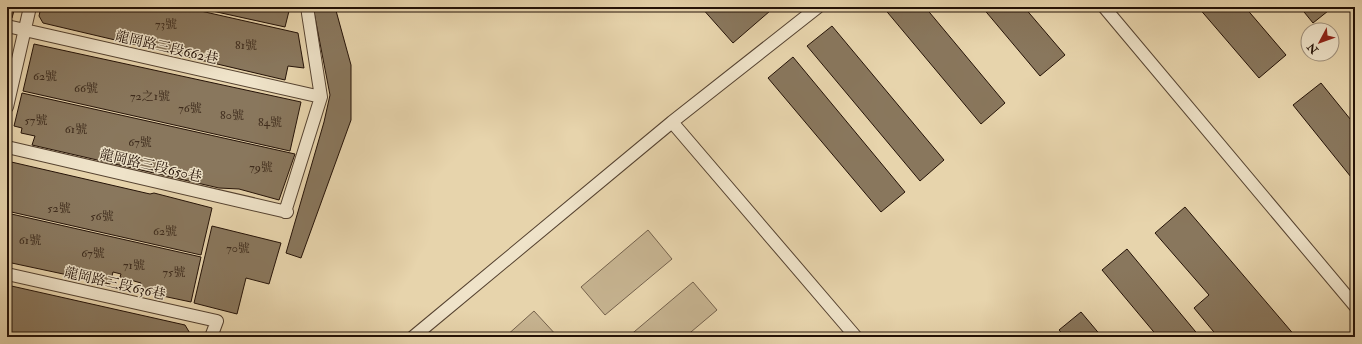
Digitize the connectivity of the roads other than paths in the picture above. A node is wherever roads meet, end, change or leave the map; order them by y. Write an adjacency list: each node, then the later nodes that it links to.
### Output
1 (30, 7): 6 (lane)
2 (307, 7): 7 (lane)
3 (818, 7): 9 (lane)
4 (1104, 7): 12 (lane)
5 (7, 26): 6 (lane, 龍岡路三段662巷)
6 (25, 30): 7 (lane, 龍岡路三段662巷); 8 (lane)
7 (321, 97): 10 (lane, 龍岡路三段650巷)
8 (7, 107)
9 (672, 122): 14 (lane); 15 (lane)
10 (7, 147)
11 (7, 274): 13 (lane, 龍岡路三段636巷)
12 (1355, 306)
13 (211, 337)
14 (413, 337)
15 (856, 337)

